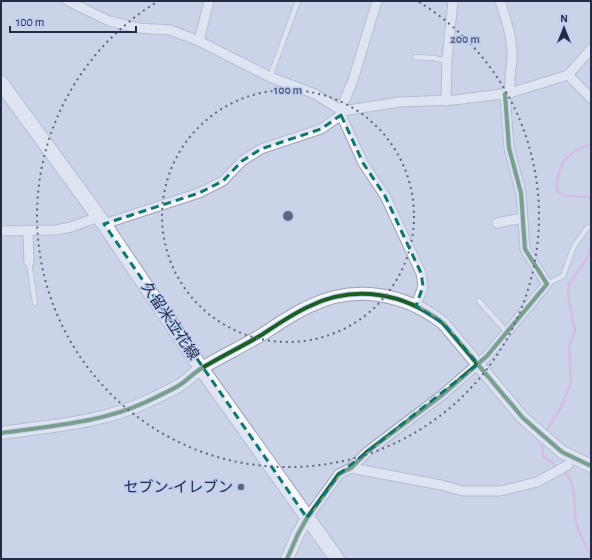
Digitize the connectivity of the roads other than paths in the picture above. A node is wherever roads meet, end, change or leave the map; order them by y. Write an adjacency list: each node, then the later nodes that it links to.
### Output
1 (68, 1): 7 (street)
2 (209, 1): 7 (street)
3 (298, 1): 12 (lane)
4 (377, 1): 17 (street)
5 (454, 1): 10 (street)
6 (500, 1): 14 (street)
7 (199, 41): 12 (street)
8 (591, 49): 11 (street)
9 (415, 57): 10 (lane)
10 (447, 61): 16 (street)
11 (568, 75): 14 (street); 15 (street)
12 (270, 77): 17 (street)
13 (1, 83): 19 (main road, 久留米立花線)
14 (507, 93): 16 (street); 18 (street)
15 (591, 98)
16 (446, 100): 17 (street)
17 (342, 113): 19 (street); 28 (street)
18 (522, 218): 20 (street); 25 (street)
19 (101, 221): 22 (street); 31 (main road, 久留米立花線)
20 (497, 223)
21 (588, 227): 25 (lane)
22 (28, 231): 23 (street); 24 (street)
23 (1, 232)
24 (29, 262): 27 (lane)
25 (547, 284): 29 (street)
26 (479, 302): 29 (lane)
27 (35, 303)
28 (416, 306): 30 (street); 31 (street)
29 (507, 332): 30 (street)
30 (478, 364): 34 (street); 35 (street)
31 (201, 368): 32 (street); 36 (main road, 久留米立花線)
32 (1, 433)
33 (568, 465): 35 (street)
34 (591, 466)
35 (350, 468): 36 (street)
36 (307, 518): 37 (street); 38 (main road, 久留米立花線)
37 (289, 557)
38 (337, 559)

